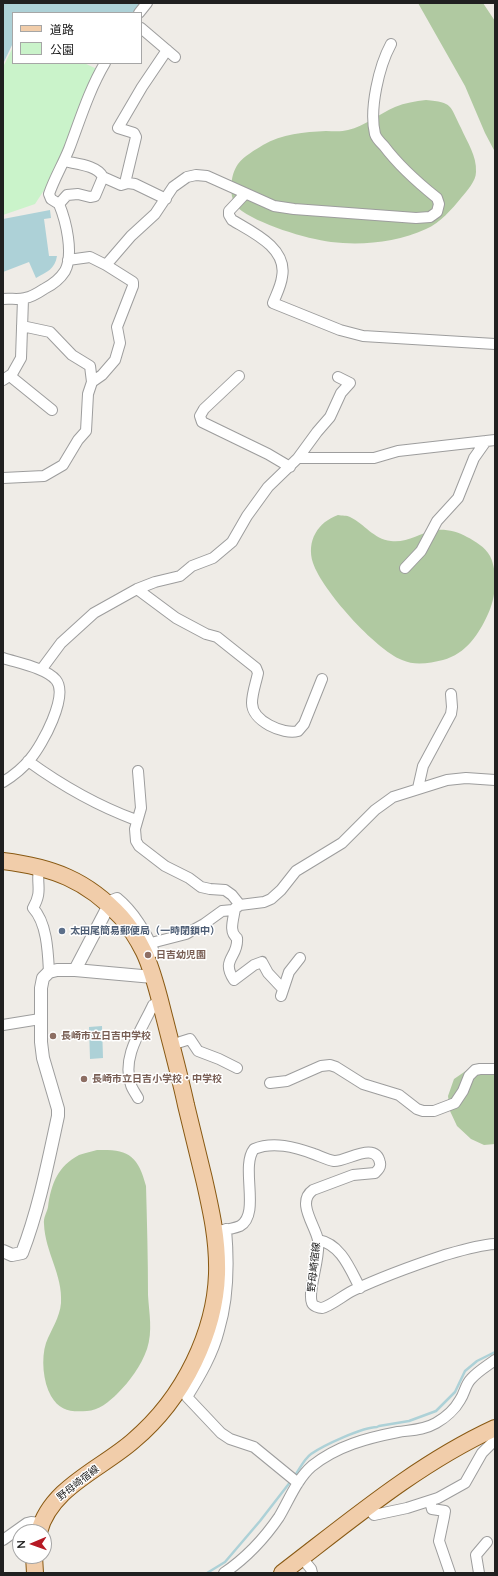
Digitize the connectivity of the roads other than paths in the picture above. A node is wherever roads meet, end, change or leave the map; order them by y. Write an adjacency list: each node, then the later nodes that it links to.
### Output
1 (147, 3): 2 (street)
2 (140, 12)
3 (142, 29): 8 (street)
4 (391, 44): 9 (street)
5 (104, 64): 6 (street)
6 (64, 161): 7 (street); 11 (street)
7 (103, 177): 8 (street); 11 (street)
8 (125, 183): 10 (street)
9 (245, 194): 10 (street); 17 (street)
10 (166, 200): 13 (street)
11 (60, 204): 12 (street)
12 (68, 260): 13 (street); 15 (street)
13 (106, 265): 21 (street)
14 (3, 299): 15 (street)
15 (23, 299): 16 (street)
16 (22, 326): 20 (street); 21 (street)
17 (495, 344)
18 (239, 376): 25 (street)
19 (338, 377): 24 (street)
20 (6, 378): 22 (street)
21 (92, 382): 26 (street)
22 (52, 410)
23 (491, 441): 24 (street); 27 (street)
24 (298, 458): 25 (street)
25 (290, 467): 28 (street)
26 (3, 478)
27 (405, 568)
28 (137, 589): 30 (street); 31 (street)
29 (3, 658): 30 (street)
30 (41, 670): 33 (street)
31 (322, 679)
32 (451, 694): 37 (street)
33 (28, 761): 36 (street); 38 (street)
34 (138, 771): 38 (street)
35 (495, 780): 37 (street)
36 (3, 782)
37 (418, 788): 42 (street)
38 (136, 820): 42 (street)
39 (3, 861): 40 (main road, 野母崎宿線)
40 (39, 868): 41 (main road, 野母崎宿線); 45 (street)
41 (109, 905): 42 (street); 44 (street); 46 (main road, 野母崎宿線)
42 (238, 906): 43 (street)
43 (300, 958)
44 (75, 970): 45 (street); 46 (street)
45 (49, 972): 48 (street)
46 (153, 977): 47 (main road, 野母崎宿線)
47 (160, 1002): 50 (main road, 野母崎宿線); 54 (street)
48 (40, 1019): 49 (street); 58 (street)
49 (3, 1025)
50 (171, 1045): 51 (street); 55 (main road, 野母崎宿線)
51 (237, 1068)
52 (495, 1069): 53 (street)
53 (270, 1083)
54 (138, 1098)
55 (221, 1230): 56 (street, 野母崎宿線); 63 (street); 66 (main road, 野母崎宿線)
56 (318, 1240): 59 (street); 59 (street, 野母崎宿線)
57 (495, 1244): 59 (street, 野母崎宿線)
58 (3, 1251)
59 (360, 1288)
60 (495, 1360): 63 (street)
61 (495, 1428): 65 (main road)
62 (495, 1440): 64 (street)
63 (298, 1483): 71 (street)
64 (430, 1501): 65 (street); 74 (street)
65 (367, 1507): 70 (main road)
66 (41, 1524)
67 (12, 1534): 68 (street)
68 (3, 1540)
69 (487, 1542): 75 (street)
70 (302, 1558): 72 (main road); 73 (street)
71 (224, 1573)
72 (282, 1573)
73 (312, 1573)
74 (450, 1573)
75 (479, 1573)

